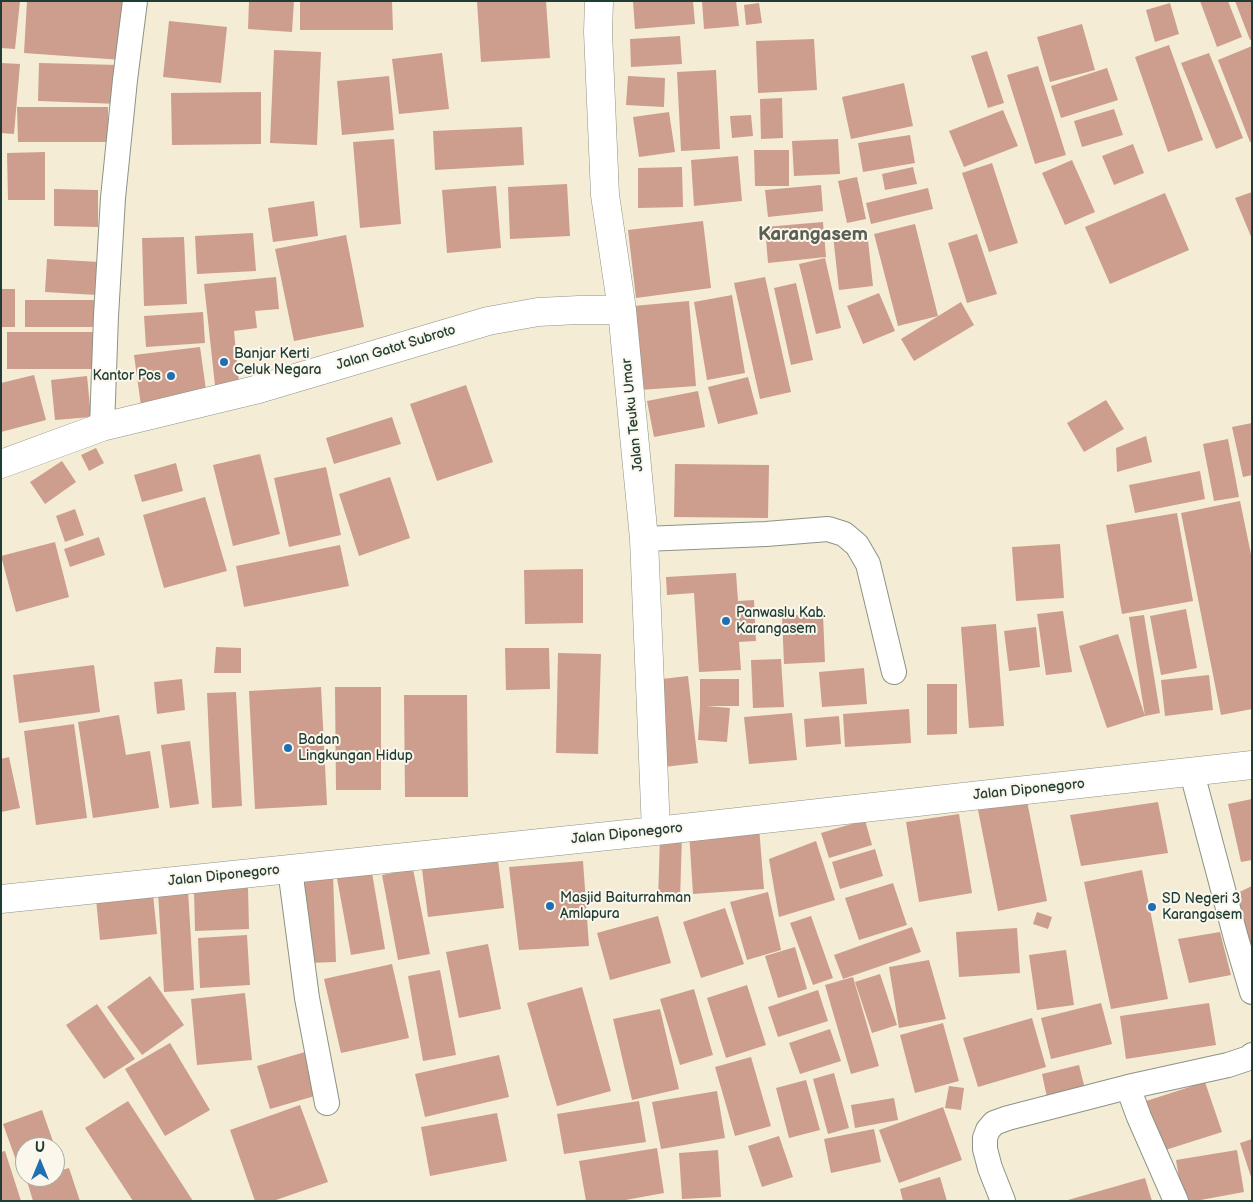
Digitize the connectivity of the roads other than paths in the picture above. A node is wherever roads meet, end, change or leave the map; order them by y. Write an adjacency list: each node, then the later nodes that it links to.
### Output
1 (135, 1): 4 (street)
2 (599, 1): 3 (street, Jalan Teuku Umar)
3 (622, 310): 4 (street, Jalan Gatot Subroto); 6 (street, Jalan Teuku Umar)
4 (102, 427): 5 (street, Jalan Gatot Subroto)
5 (1, 464)
6 (644, 539): 7 (street); 10 (street, Jalan Teuku Umar)
7 (894, 672)
8 (1252, 765): 9 (street, Jalan Diponegoro)
9 (1192, 772): 10 (street, Jalan Diponegoro); 13 (street)
10 (656, 830): 11 (street, Jalan Diponegoro)
11 (290, 869): 12 (street, Jalan Diponegoro); 16 (street)
12 (1, 898)
13 (1252, 992)
14 (1252, 1055): 15 (street)
15 (1128, 1087): 17 (street); 18 (street)
16 (327, 1104)
17 (1003, 1201)
18 (1176, 1201)

